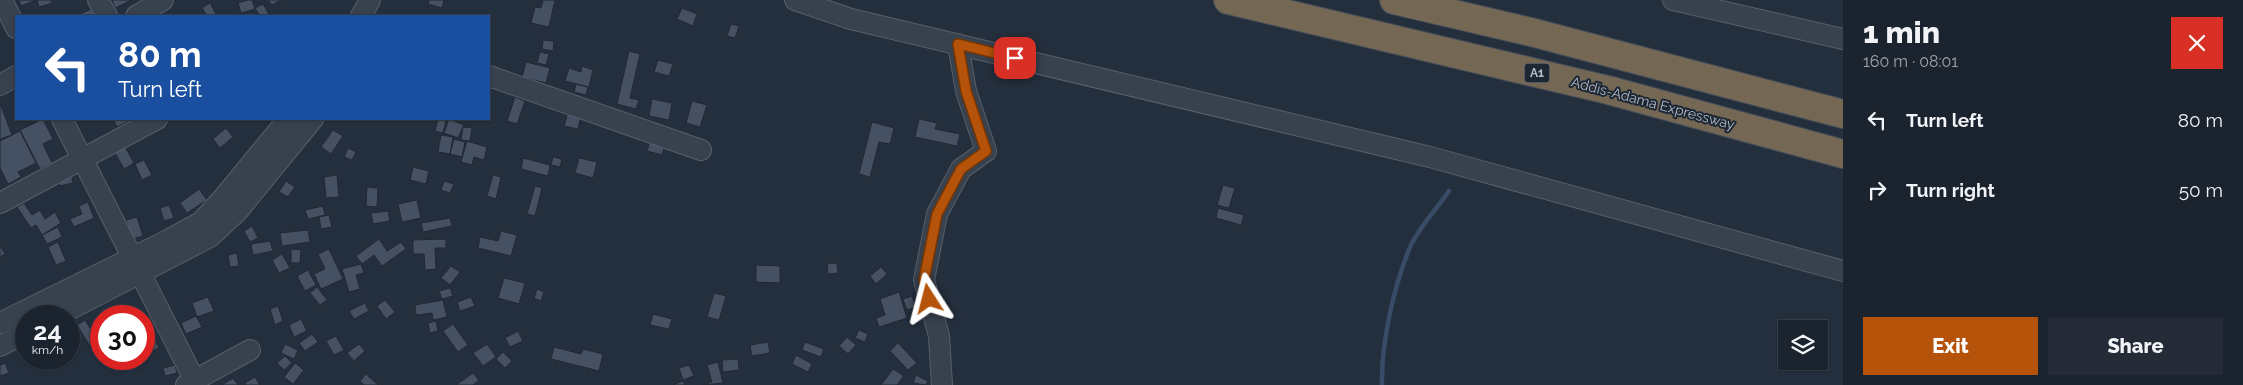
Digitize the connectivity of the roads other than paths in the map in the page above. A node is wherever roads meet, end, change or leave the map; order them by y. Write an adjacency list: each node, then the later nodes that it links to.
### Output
1 (2, 0): 14 (street)
2 (98, 0): 10 (street)
3 (163, 0): 11 (street)
4 (370, 0): 12 (street)
5 (378, 0): 13 (street)
6 (795, 0): 16 (street)
7 (1228, 0): 26 (highway, Addis-Adama Expressway / A1)
8 (1394, 0): 20 (highway)
9 (1673, 0): 15 (street)
10 (106, 15)
11 (138, 15)
12 (362, 15)
13 (375, 15)
14 (15, 26)
15 (1843, 39)
16 (958, 44): 30 (street); 37 (street)
17 (490, 76): 25 (street)
18 (15, 77): 19 (street)
19 (0, 85)
20 (1843, 114)
21 (63, 120): 27 (street)
22 (155, 120): 27 (street)
23 (287, 120): 29 (street)
24 (312, 120): 29 (street)
25 (701, 150)
26 (1843, 154)
27 (83, 160): 28 (street); 29 (street)
28 (0, 202)
29 (136, 266): 31 (street); 32 (street); 36 (street)
30 (1843, 272)
31 (74, 305)
32 (0, 323)
33 (15, 338): 34 (street)
34 (0, 346)
35 (250, 350): 36 (street)
36 (192, 384)
37 (942, 385)

